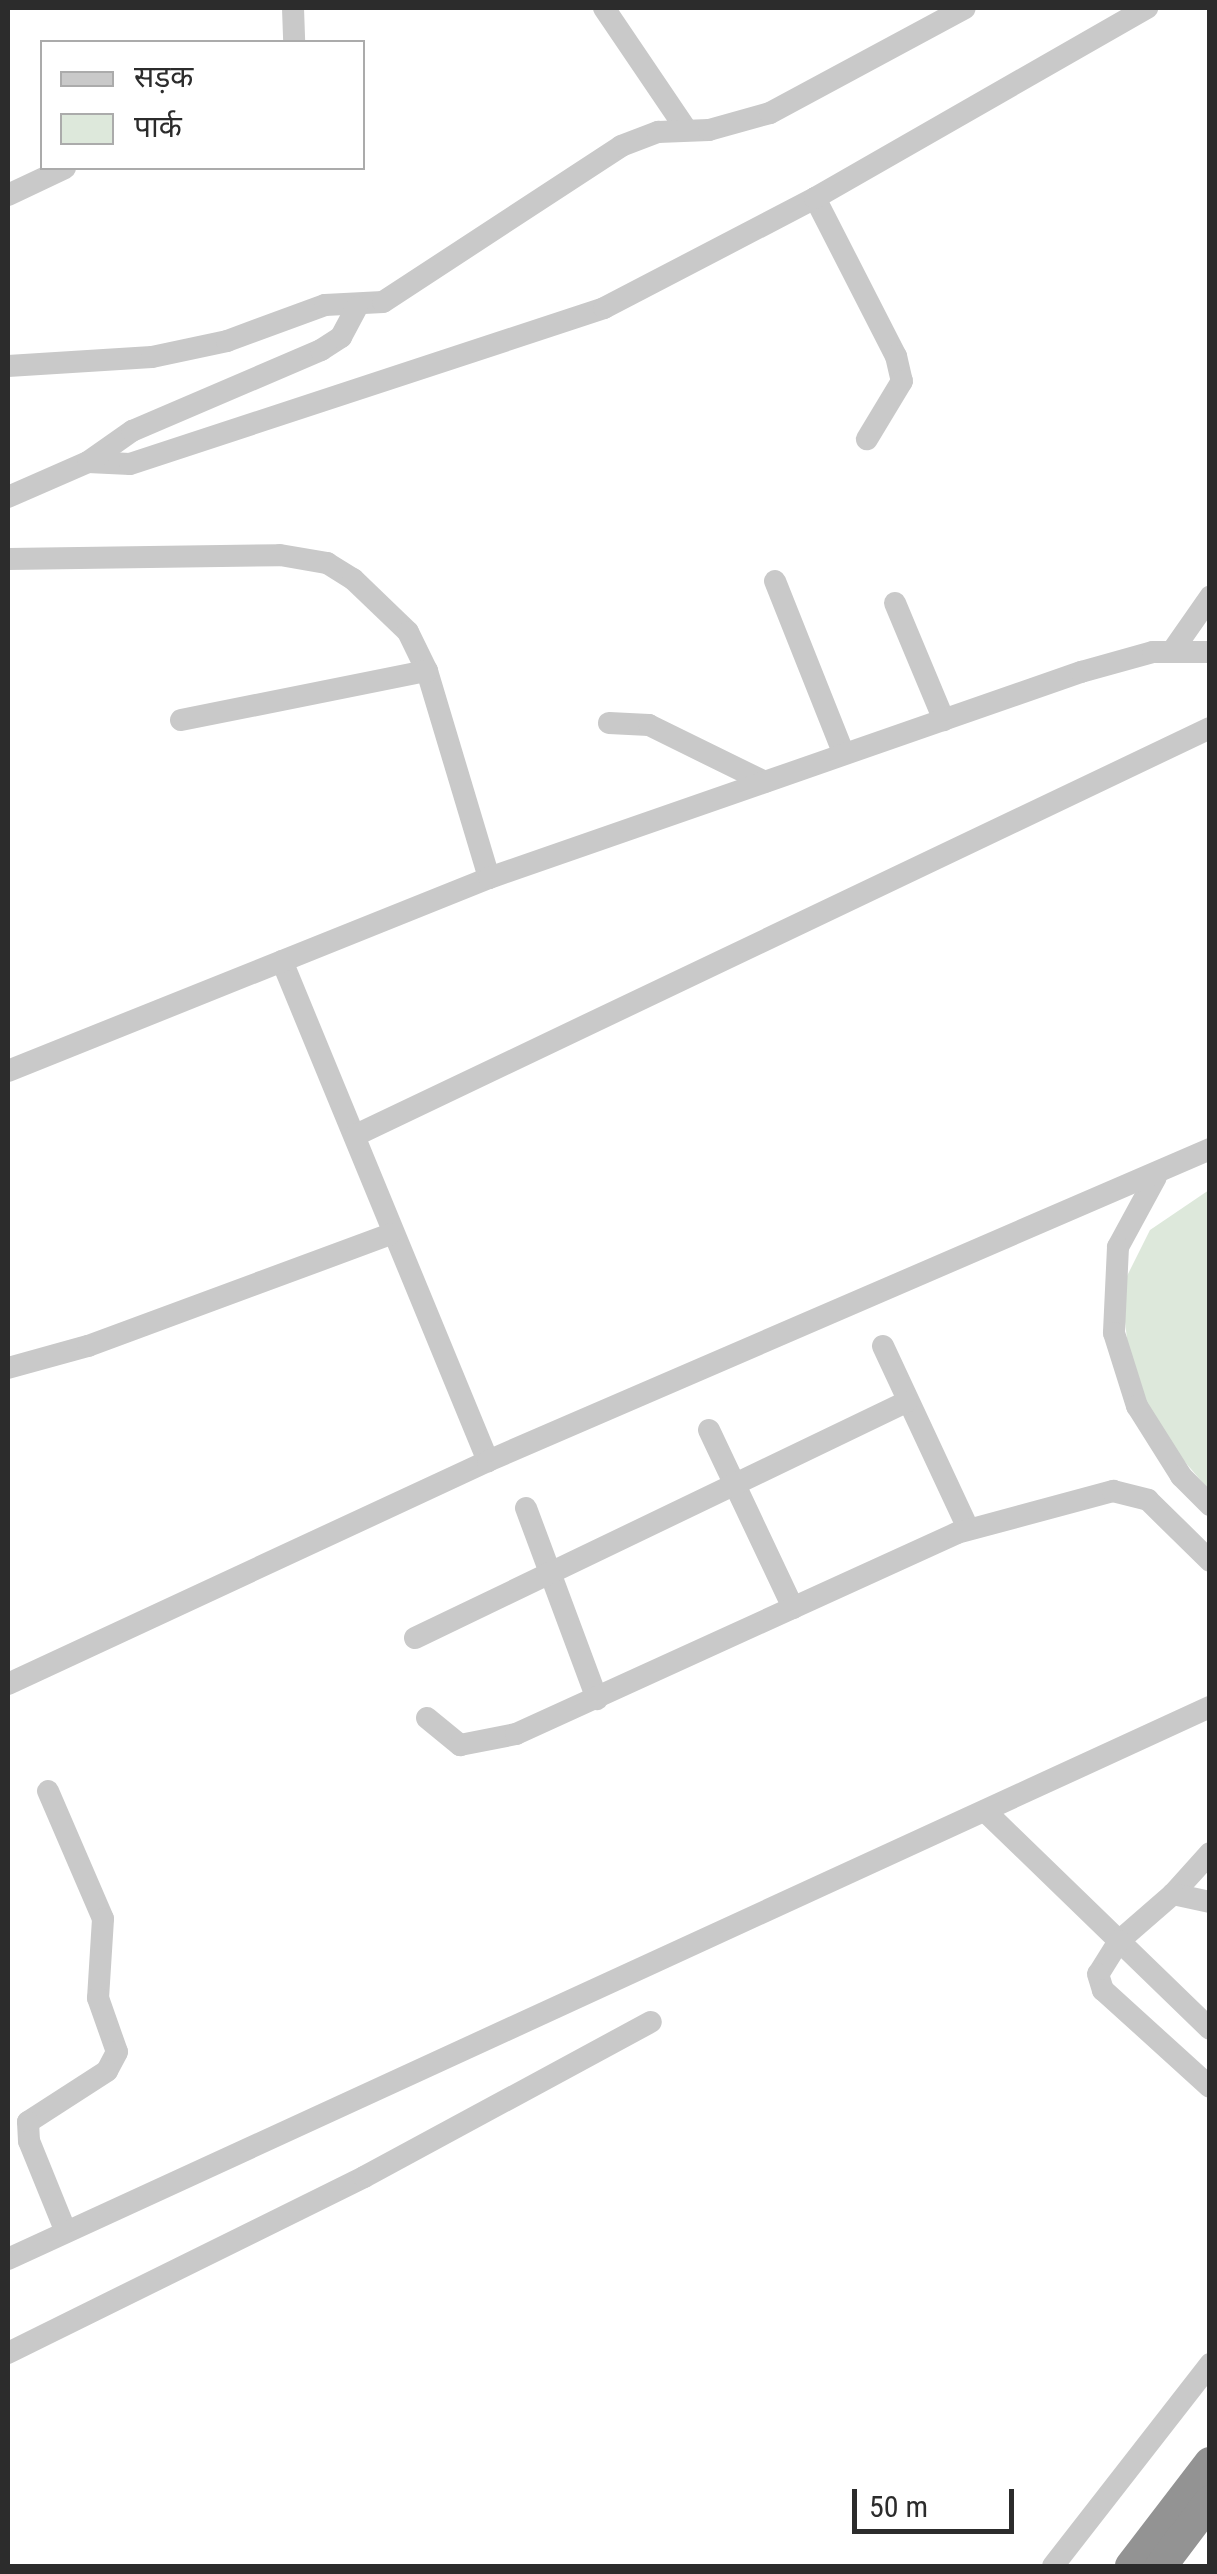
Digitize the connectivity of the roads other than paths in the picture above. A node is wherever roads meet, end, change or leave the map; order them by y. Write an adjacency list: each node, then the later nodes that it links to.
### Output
1 (292, 8): 5 (street)
2 (604, 8): 6 (street)
3 (966, 8): 6 (street)
4 (1147, 8): 9 (street)
5 (294, 40)
6 (686, 130): 10 (street)
7 (62, 170): 8 (street)
8 (8, 196)
9 (815, 198): 12 (street); 13 (street)
10 (357, 307): 11 (street); 13 (street)
11 (8, 366)
12 (867, 439)
13 (88, 462): 14 (street)
14 (8, 497)
15 (8, 559): 21 (street)
16 (775, 580): 26 (street)
17 (1210, 597): 19 (street)
18 (895, 603): 23 (street)
19 (1173, 650): 20 (street); 23 (street)
20 (1210, 652)
21 (428, 671): 22 (street); 28 (street)
22 (181, 720)
23 (944, 720): 26 (street)
24 (610, 723): 27 (street)
25 (1210, 728): 31 (street)
26 (844, 754): 27 (street)
27 (765, 782): 28 (street)
28 (489, 878): 29 (street)
29 (282, 961): 30 (street); 31 (street)
30 (8, 1071)
31 (356, 1135): 34 (street)
32 (1210, 1149): 33 (street)
33 (1157, 1177): 39 (street); 41 (street)
34 (390, 1234): 36 (street); 39 (street)
35 (883, 1346): 37 (street)
36 (8, 1368)
37 (906, 1402): 40 (street); 43 (street)
38 (709, 1430): 40 (street)
39 (488, 1461): 48 (street)
40 (733, 1481): 45 (street); 46 (street)
41 (1210, 1504)
42 (526, 1508): 45 (street)
43 (968, 1528): 44 (street); 46 (street)
44 (1210, 1561)
45 (549, 1572): 47 (street); 49 (street)
46 (793, 1608): 49 (street)
47 (415, 1638)
48 (8, 1684)
49 (597, 1699): 51 (street)
50 (1210, 1706): 53 (street)
51 (427, 1718)
52 (48, 1791): 61 (street)
53 (985, 1811): 57 (street); 61 (street)
54 (1210, 1853): 55 (street)
55 (1174, 1894): 56 (street); 57 (street)
56 (1210, 1902)
57 (1119, 1942): 59 (street); 60 (street)
58 (650, 2022): 63 (street)
59 (1210, 2029)
60 (1210, 2087)
61 (66, 2232): 62 (street)
62 (8, 2259)
63 (8, 2353)
64 (1210, 2364): 67 (street)
65 (1210, 2463): 68 (highway)
66 (1210, 2501): 69 (highway)
67 (1054, 2566)
68 (1131, 2566)
69 (1161, 2566)

